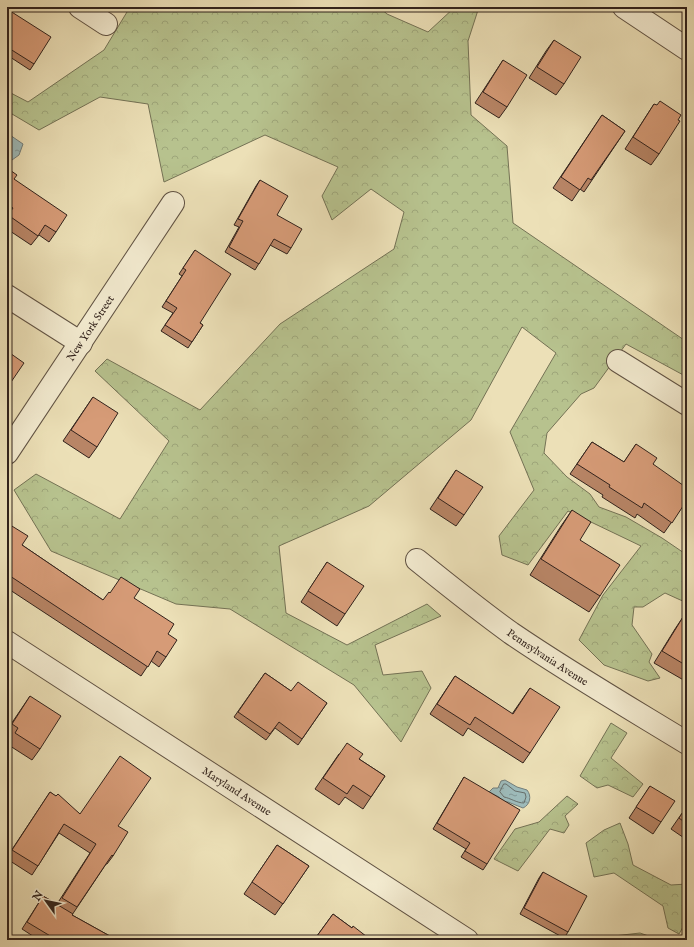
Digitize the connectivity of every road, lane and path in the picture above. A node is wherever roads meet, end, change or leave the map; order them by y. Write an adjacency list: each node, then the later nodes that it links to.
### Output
1 (80, 7): 3 (street)
2 (624, 7): 4 (street)
3 (106, 24)
4 (687, 49)
5 (173, 203): 7 (street, New York Street)
6 (7, 296): 7 (street)
7 (81, 343): 10 (street, New York Street)
8 (618, 361): 9 (street)
9 (687, 404)
10 (7, 453)
11 (417, 560): 13 (street, Pennsylvania Avenue)
12 (7, 642): 14 (street, Maryland Avenue)
13 (687, 743)
14 (467, 940)

